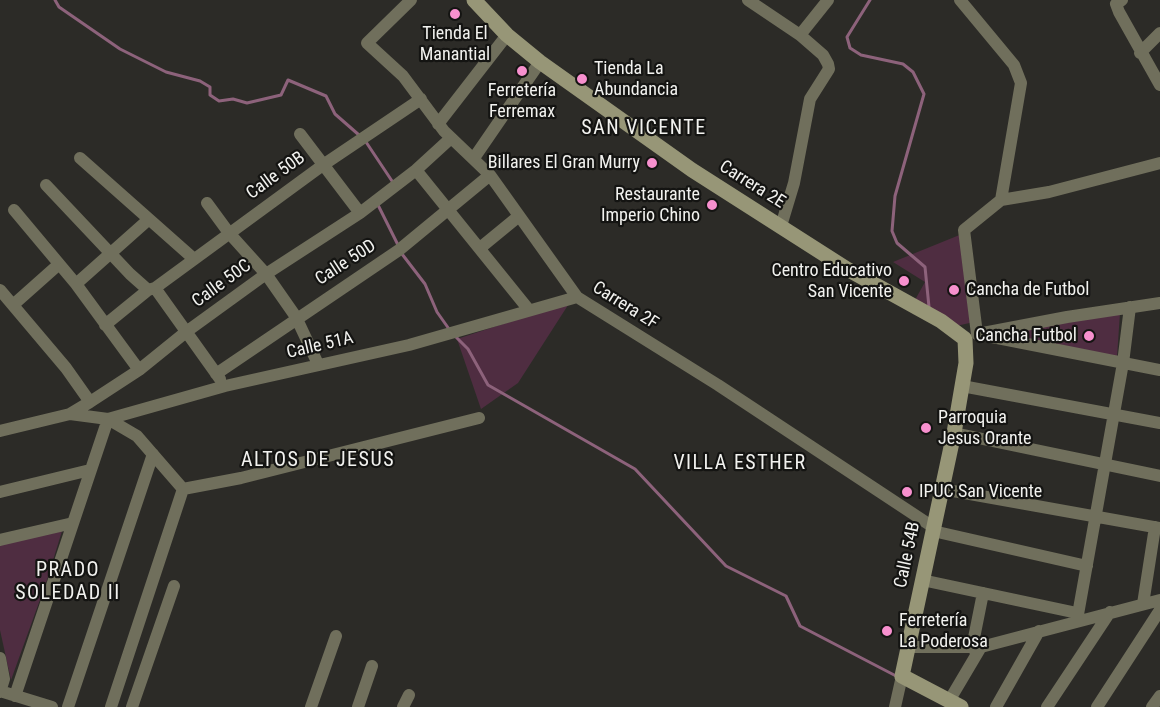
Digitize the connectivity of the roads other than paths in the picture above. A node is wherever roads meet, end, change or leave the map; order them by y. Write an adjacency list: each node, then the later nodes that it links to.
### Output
1 (411, 0): 13 (street, Carrera 2F)
2 (748, 0): 9 (street)
3 (828, 0): 9 (street)
4 (960, 0): 24 (street)
5 (477, 1): 8 (street, Carrera 2E)
6 (1119, 2): 10 (street)
7 (1160, 33): 10 (street)
8 (507, 35): 11 (street, Carrera 2E); 14 (street)
9 (800, 35): 31 (street)
10 (1140, 53): 12 (street)
11 (540, 62): 18 (street); 31 (street, Carrera 2E)
12 (1160, 85)
13 (421, 99): 14 (street, Carrera 2F); 20 (street, Calle 50B)
14 (438, 124): 16 (street, Carrera 2F)
15 (300, 134): 20 (street)
16 (451, 138): 18 (street, Carrera 2F); 21 (street, Calle 50C)
17 (80, 158): 30 (street)
18 (474, 158): 22 (street, Carrera 2F)
19 (1160, 164): 24 (street)
20 (322, 165): 28 (street); 32 (street, Calle 50B)
21 (416, 170): 26 (street); 28 (street, Calle 50C)
22 (490, 175): 26 (street, Calle 50D); 29 (street, Carrera 2F)
23 (46, 185): 34 (street)
24 (1001, 200): 49 (street)
25 (207, 202): 32 (street)
26 (448, 209): 33 (street); 46 (street, Calle 50D)
27 (14, 210): 36 (street)
28 (360, 213): 37 (street, Calle 50C)
29 (519, 216): 33 (street); 41 (street, Carrera 2F)
30 (148, 220): 34 (street); 35 (street)
31 (781, 226): 49 (street, Carrera 2E)
32 (229, 233): 35 (street, Calle 50B); 37 (street)
33 (480, 248): 45 (street)
34 (113, 253): 38 (street); 39 (street)
35 (194, 259): 39 (street, Calle 50B)
36 (58, 265): 38 (street); 43 (street)
37 (266, 274): 46 (street); 48 (street, Calle 50C)
38 (76, 284): 47 (street)
39 (152, 289): 47 (street, Calle 50B); 48 (street)
40 (0, 290): 43 (street)
41 (576, 297): 45 (street, Calle 51A); 75 (street, Carrera 2F)
42 (1160, 303): 44 (street)
43 (13, 305): 57 (street)
44 (1130, 308): 49 (street); 50 (street)
45 (529, 309): 51 (street, Calle 51A)
46 (296, 317): 51 (street); 54 (street, Calle 50D)
47 (105, 325): 52 (street)
48 (186, 332): 52 (street, Calle 50C); 54 (street)
49 (971, 337): 50 (street); 56 (street, Calle 54B)
50 (1123, 363): 53 (street); 59 (street)
51 (318, 364): 55 (street, Calle 51A)
52 (139, 370): 57 (street, Calle 50C)
53 (1160, 370)
54 (216, 374): 55 (street)
55 (225, 386): 61 (street, Calle 51A)
56 (962, 386): 59 (street); 64 (street, Calle 54B)
57 (90, 402): 58 (street, Calle 50C)
58 (70, 414): 61 (street, Calle 51A); 63 (street, Calle 50C)
59 (1114, 414): 62 (street); 66 (street)
60 (479, 418): 69 (street)
61 (108, 419): 65 (street); 67 (street)
62 (1160, 423)
63 (0, 431)
64 (954, 434): 66 (street); 70 (street, Calle 54B)
65 (153, 454): 69 (street); 99 (street)
66 (1105, 465): 68 (street); 72 (street)
67 (90, 470): 71 (street); 73 (street)
68 (1160, 476)
69 (183, 489): 100 (street)
70 (942, 489): 72 (street); 75 (street, Calle 54B)
71 (0, 492)
72 (1096, 516): 74 (street); 77 (street)
73 (73, 523): 76 (street); 95 (street)
74 (1158, 528): 82 (street)
75 (933, 529): 77 (street); 78 (street, Calle 54B)
76 (0, 540)
77 (1087, 567): 85 (street)
78 (922, 580): 80 (street); 88 (street, Calle 54B)
79 (174, 586): 101 (street)
80 (983, 593): 85 (street); 89 (street)
81 (1160, 600): 82 (street)
82 (1143, 604): 84 (street)
83 (1160, 610): 108 (street)
84 (1110, 612): 85 (street); 107 (street)
85 (1077, 616): 86 (street)
86 (1039, 631): 89 (street); 106 (street)
87 (336, 636): 102 (street)
88 (908, 647): 89 (street); 92 (street, Calle 54B)
89 (976, 647): 97 (street)
90 (0, 658): 93 (street)
91 (372, 666): 103 (street)
92 (902, 676): 97 (street); 105 (street, Calle 54B)
93 (0, 692): 95 (street)
94 (409, 695): 104 (street)
95 (15, 696): 98 (street)
96 (1160, 696): 109 (street)
97 (955, 704)
98 (52, 707)
99 (68, 707)
100 (111, 707)
101 (132, 707)
102 (311, 707)
103 (358, 707)
104 (403, 707)
105 (895, 707)
106 (996, 707)
107 (1047, 707)
108 (1098, 707)
109 (1152, 707)

